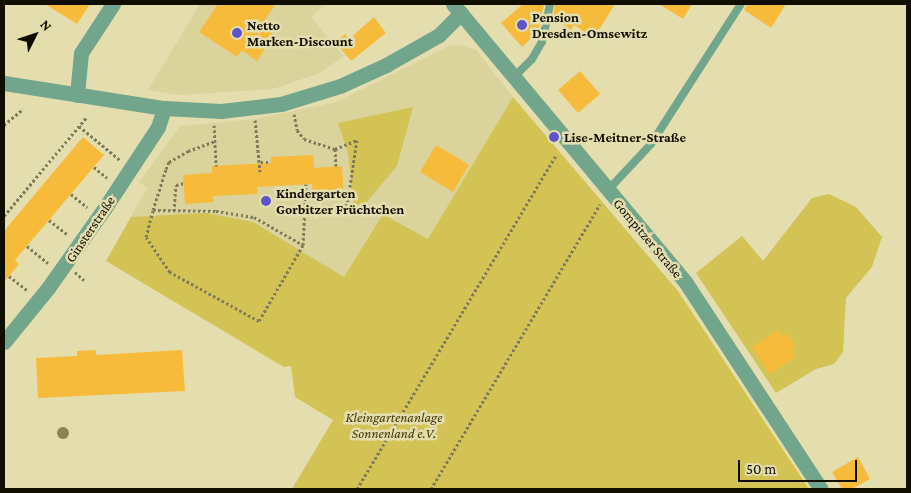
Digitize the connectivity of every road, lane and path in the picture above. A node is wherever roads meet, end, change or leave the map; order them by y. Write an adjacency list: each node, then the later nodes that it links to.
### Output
1 (113, 4): 7 (street)
2 (550, 4): 5 (lane)
3 (741, 4): 29 (lane)
4 (457, 8): 5 (street, Gompitzer Straße); 8 (street)
5 (514, 77): 29 (street, Gompitzer Straße)
6 (4, 84): 7 (street)
7 (77, 95): 9 (street)
8 (253, 107): 9 (street); 20 (path)
9 (164, 108): 45 (street, Ginsterstraße)
10 (23, 109): 13 (path)
11 (212, 117): 16 (path)
12 (86, 118): 14 (path)
13 (4, 125)
14 (79, 126): 19 (path); 35 (path)
15 (297, 130): 17 (path)
16 (213, 142): 22 (path); 33 (path)
17 (335, 149): 23 (path); 32 (path)
18 (557, 154): 46 (path)
19 (122, 162)
20 (260, 162): 21 (path); 25 (path)
21 (271, 162)
22 (216, 166)
23 (336, 166)
24 (94, 167): 26 (path)
25 (260, 172)
26 (110, 180)
27 (184, 183): 34 (path)
28 (306, 184): 32 (path)
29 (608, 190): 47 (path); 48 (street, Gompitzer Straße)
30 (71, 194): 31 (path)
31 (90, 208)
32 (306, 209): 38 (path)
33 (153, 210): 34 (path); 38 (path)
34 (174, 211): 38 (path)
35 (4, 216)
36 (49, 220): 37 (path)
37 (70, 237)
38 (303, 245)
39 (27, 246): 40 (path)
40 (51, 264)
41 (72, 271): 43 (path)
42 (9, 276): 44 (path)
43 (84, 280)
44 (29, 292)
45 (4, 342)
46 (358, 489)
47 (431, 489)
48 (821, 489)

